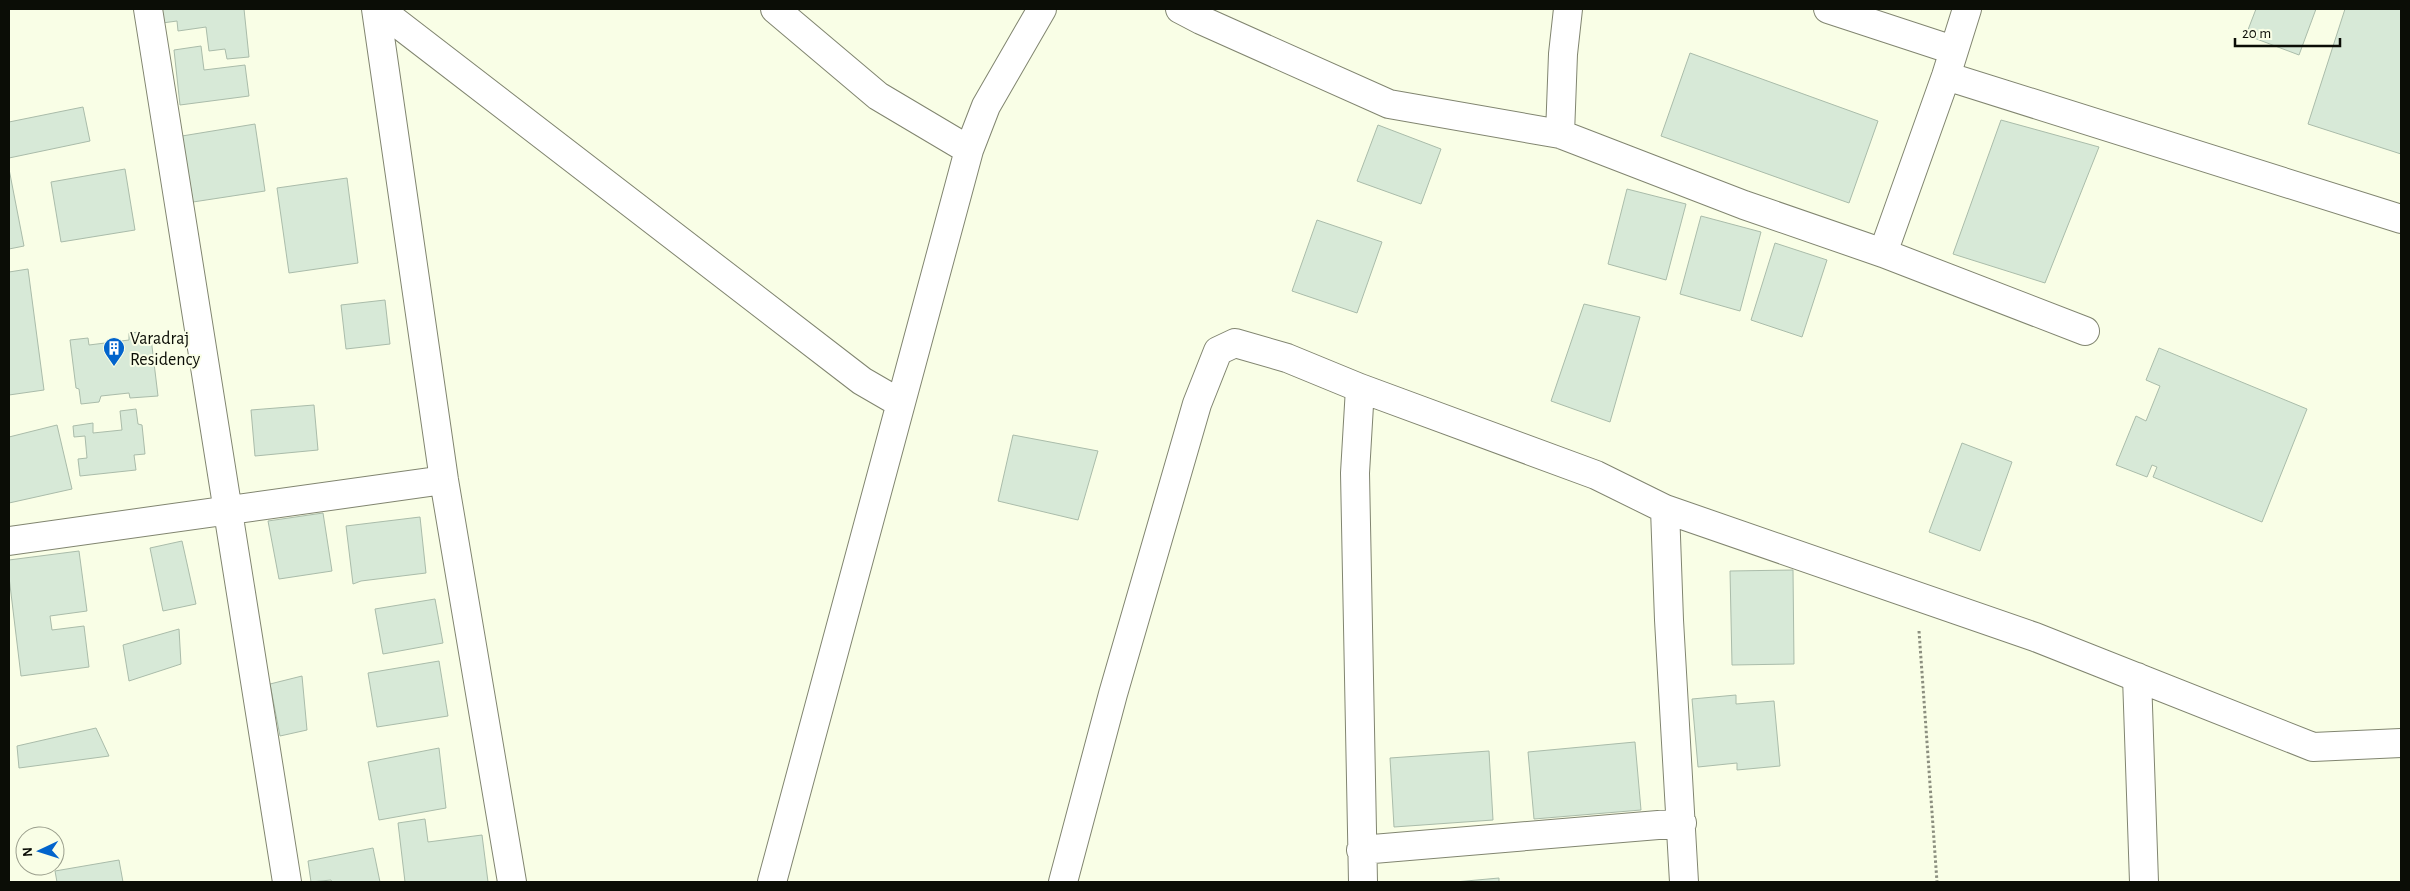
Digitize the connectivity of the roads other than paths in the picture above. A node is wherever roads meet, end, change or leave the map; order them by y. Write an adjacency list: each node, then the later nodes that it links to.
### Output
1 (148, 9): 20 (street)
2 (378, 9): 17 (street); 18 (street)
3 (776, 9): 12 (street)
4 (1042, 9): 12 (street)
5 (1180, 9): 11 (street)
6 (1568, 9): 11 (street)
7 (1828, 9): 9 (street)
8 (1967, 9): 9 (street)
9 (1953, 50): 10 (street)
10 (1946, 76): 13 (street); 14 (street)
11 (1560, 134): 14 (street)
12 (969, 150): 17 (street)
13 (2401, 219)
14 (1883, 253): 15 (street)
15 (2085, 330)
16 (1360, 388): 19 (street); 25 (street); 29 (street)
17 (900, 403): 28 (street)
18 (444, 480): 20 (street); 27 (street)
19 (1666, 509): 22 (street); 24 (street)
20 (228, 512): 21 (street); 26 (street)
21 (9, 541)
22 (2137, 677): 23 (street); 32 (street)
23 (2401, 743)
24 (1682, 823): 25 (street); 31 (street)
25 (1361, 850): 30 (street)
26 (287, 882)
27 (512, 882)
28 (772, 882)
29 (1063, 882)
30 (1363, 882)
31 (1684, 882)
32 (2144, 882)

